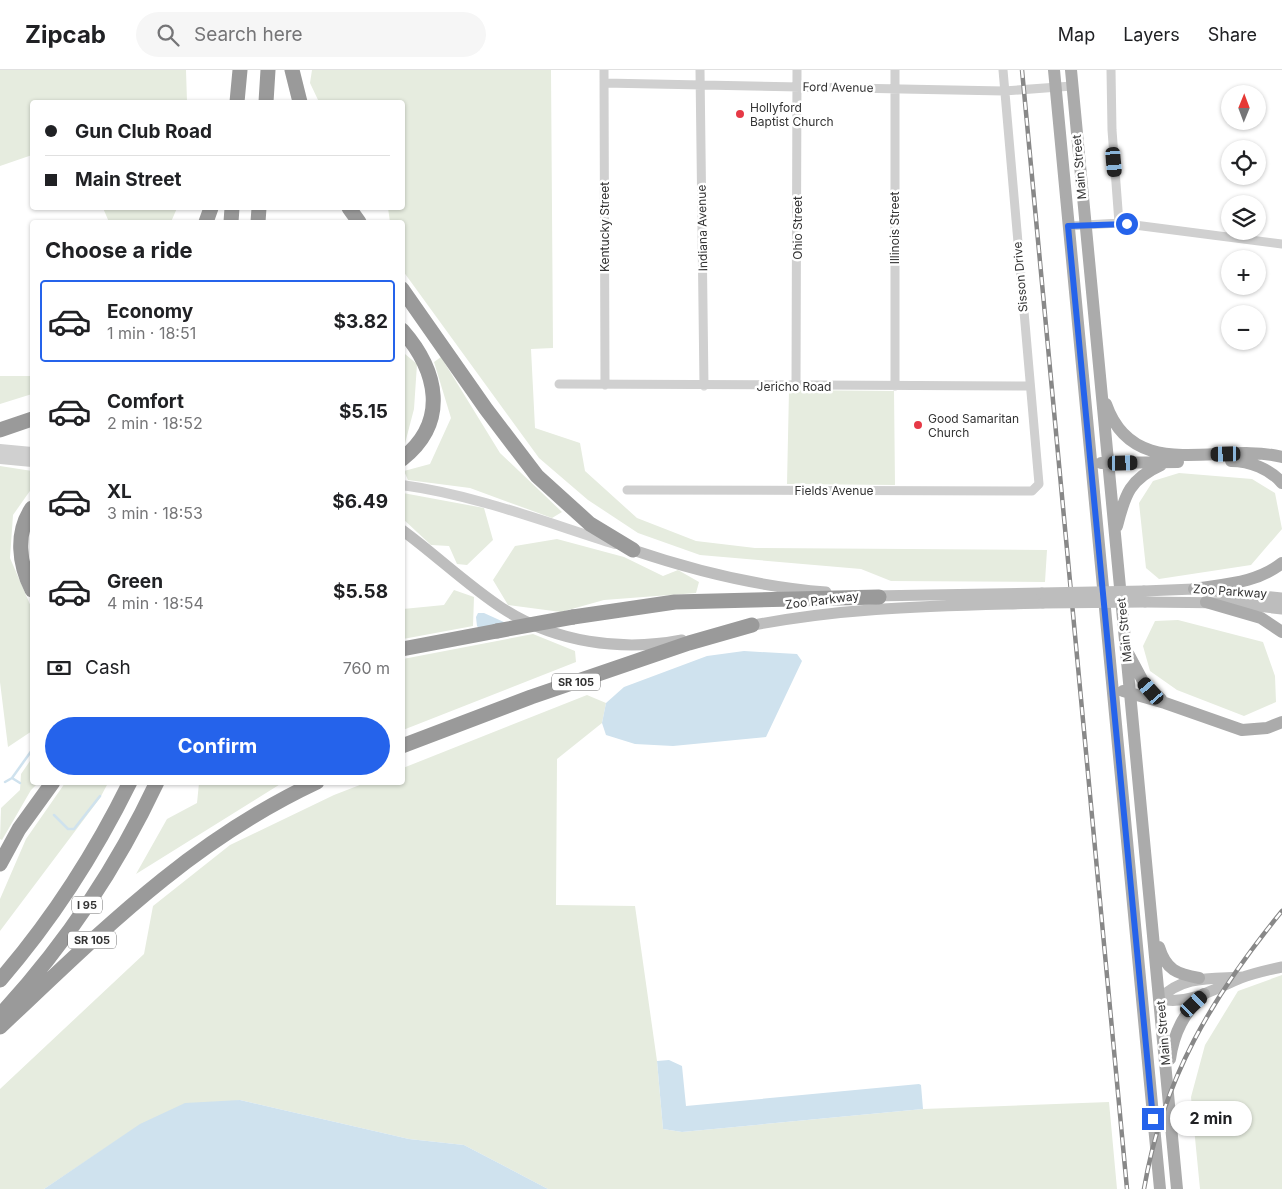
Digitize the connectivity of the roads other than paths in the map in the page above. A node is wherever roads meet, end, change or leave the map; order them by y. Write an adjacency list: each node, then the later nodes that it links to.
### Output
1 (240, 70): 19 (highway)
2 (268, 70): 20 (highway)
3 (292, 70): 21 (highway)
4 (604, 70): 12 (street, Kentucky Street)
5 (700, 70): 13 (street, Indiana Avenue)
6 (798, 70): 14 (street, Ohio Street)
7 (895, 70): 17 (street, Illinois Street)
8 (1004, 70): 18 (street, Sisson Drive)
9 (1054, 70): 16 (main road, Main Street)
10 (1071, 70): 15 (main road, Main Street)
11 (1111, 70): 22 (street)
12 (604, 83): 13 (street, Ford Avenue); 29 (street, Kentucky Street)
13 (700, 85): 14 (street, Ford Avenue); 30 (street, Indiana Avenue)
14 (797, 86): 17 (street, Ford Avenue); 31 (street, Ohio Street)
15 (1072, 86): 16 (street, Ford Avenue); 23 (main road, Main Street)
16 (1055, 87): 18 (street, Ford Avenue); 24 (main road, Main Street)
17 (895, 88): 18 (street, Ford Avenue); 32 (street, Illinois Street)
18 (1004, 91): 33 (street, Sisson Drive)
19 (237, 97)
20 (266, 100)
21 (300, 100)
22 (1119, 224): 23 (street); 25 (street)
23 (1084, 225): 24 (street); 34 (main road, Main Street)
24 (1068, 226): 44 (main road, Main Street)
25 (1282, 244)
26 (405, 293): 53 (highway)
27 (405, 333): 39 (highway)
28 (559, 384): 29 (street, Jericho Road)
29 (605, 385): 30 (street, Jericho Road)
30 (704, 386): 31 (street, Jericho Road)
31 (796, 386): 32 (street, Jericho Road)
32 (894, 386): 33 (street, Jericho Road)
33 (1029, 386): 47 (street, Sisson Drive)
34 (1100, 387): 41 (main road); 43 (main road, Main Street)
35 (30, 420): 36 (highway)
36 (0, 430)
37 (0, 449): 38 (street)
38 (30, 452)
39 (405, 456)
40 (1282, 457): 41 (main road)
41 (1170, 458): 43 (main road); 46 (main road); 52 (main road)
42 (0, 459): 45 (street)
43 (1107, 459): 44 (main road); 52 (main road, Main Street)
44 (1090, 460): 67 (main road, Main Street)
45 (30, 462)
46 (1282, 483)
47 (1039, 484): 49 (street, Fields Avenue)
48 (405, 486): 53 (street, Zoo Parkway)
49 (627, 490)
50 (30, 513): 55 (highway)
51 (405, 532): 63 (main road, Zoo Parkway)
52 (1115, 538): 66 (main road, Main Street)
53 (632, 550): 58 (main road, Zoo Parkway)
54 (1282, 563): 56 (main road)
55 (30, 584)
56 (1194, 589): 57 (main road, Zoo Parkway / SR 105); 60 (main road, Zoo Parkway / SR 105)
57 (1145, 596): 59 (main road, Zoo Parkway / SR 105, bridge); 61 (main road, Zoo Parkway / SR 105)
58 (879, 597): 59 (main road, Zoo Parkway / SR 105); 65 (highway, SR 105, bridge)
59 (1043, 598): 63 (main road, Zoo Parkway / SR 105)
60 (1282, 598)
61 (1206, 602): 62 (main road, Zoo Parkway / SR 105); 64 (main road)
62 (1282, 609)
63 (752, 625): 71 (highway, SR 105)
64 (1282, 632)
65 (405, 648)
66 (1126, 648): 68 (main road, Main Street); 69 (main road)
67 (1113, 689): 68 (main road); 81 (main road, Main Street)
68 (1130, 693): 69 (main road); 77 (main road, Main Street)
69 (1165, 703): 70 (main road)
70 (1282, 722)
71 (405, 745)
72 (50, 785): 76 (highway)
73 (128, 785): 82 (highway, I 95)
74 (155, 785): 85 (highway, I 95)
75 (311, 785): 86 (highway, SR 105)
76 (0, 864)
77 (1152, 926): 80 (main road); 84 (main road, Main Street)
78 (1282, 967): 79 (main road)
79 (1243, 977): 80 (main road); 83 (main road)
80 (1199, 978): 84 (main road)
81 (1140, 979): 84 (main road); 87 (main road, Main Street)
82 (0, 980)
83 (1204, 994): 84 (main road); 88 (main road)
84 (1160, 1000): 87 (main road); 88 (main road, Main Street)
85 (0, 1015)
86 (0, 1027)
87 (1145, 1029): 89 (main road, Main Street)
88 (1167, 1084): 90 (main road, Main Street)
89 (1160, 1189)
90 (1177, 1189)

